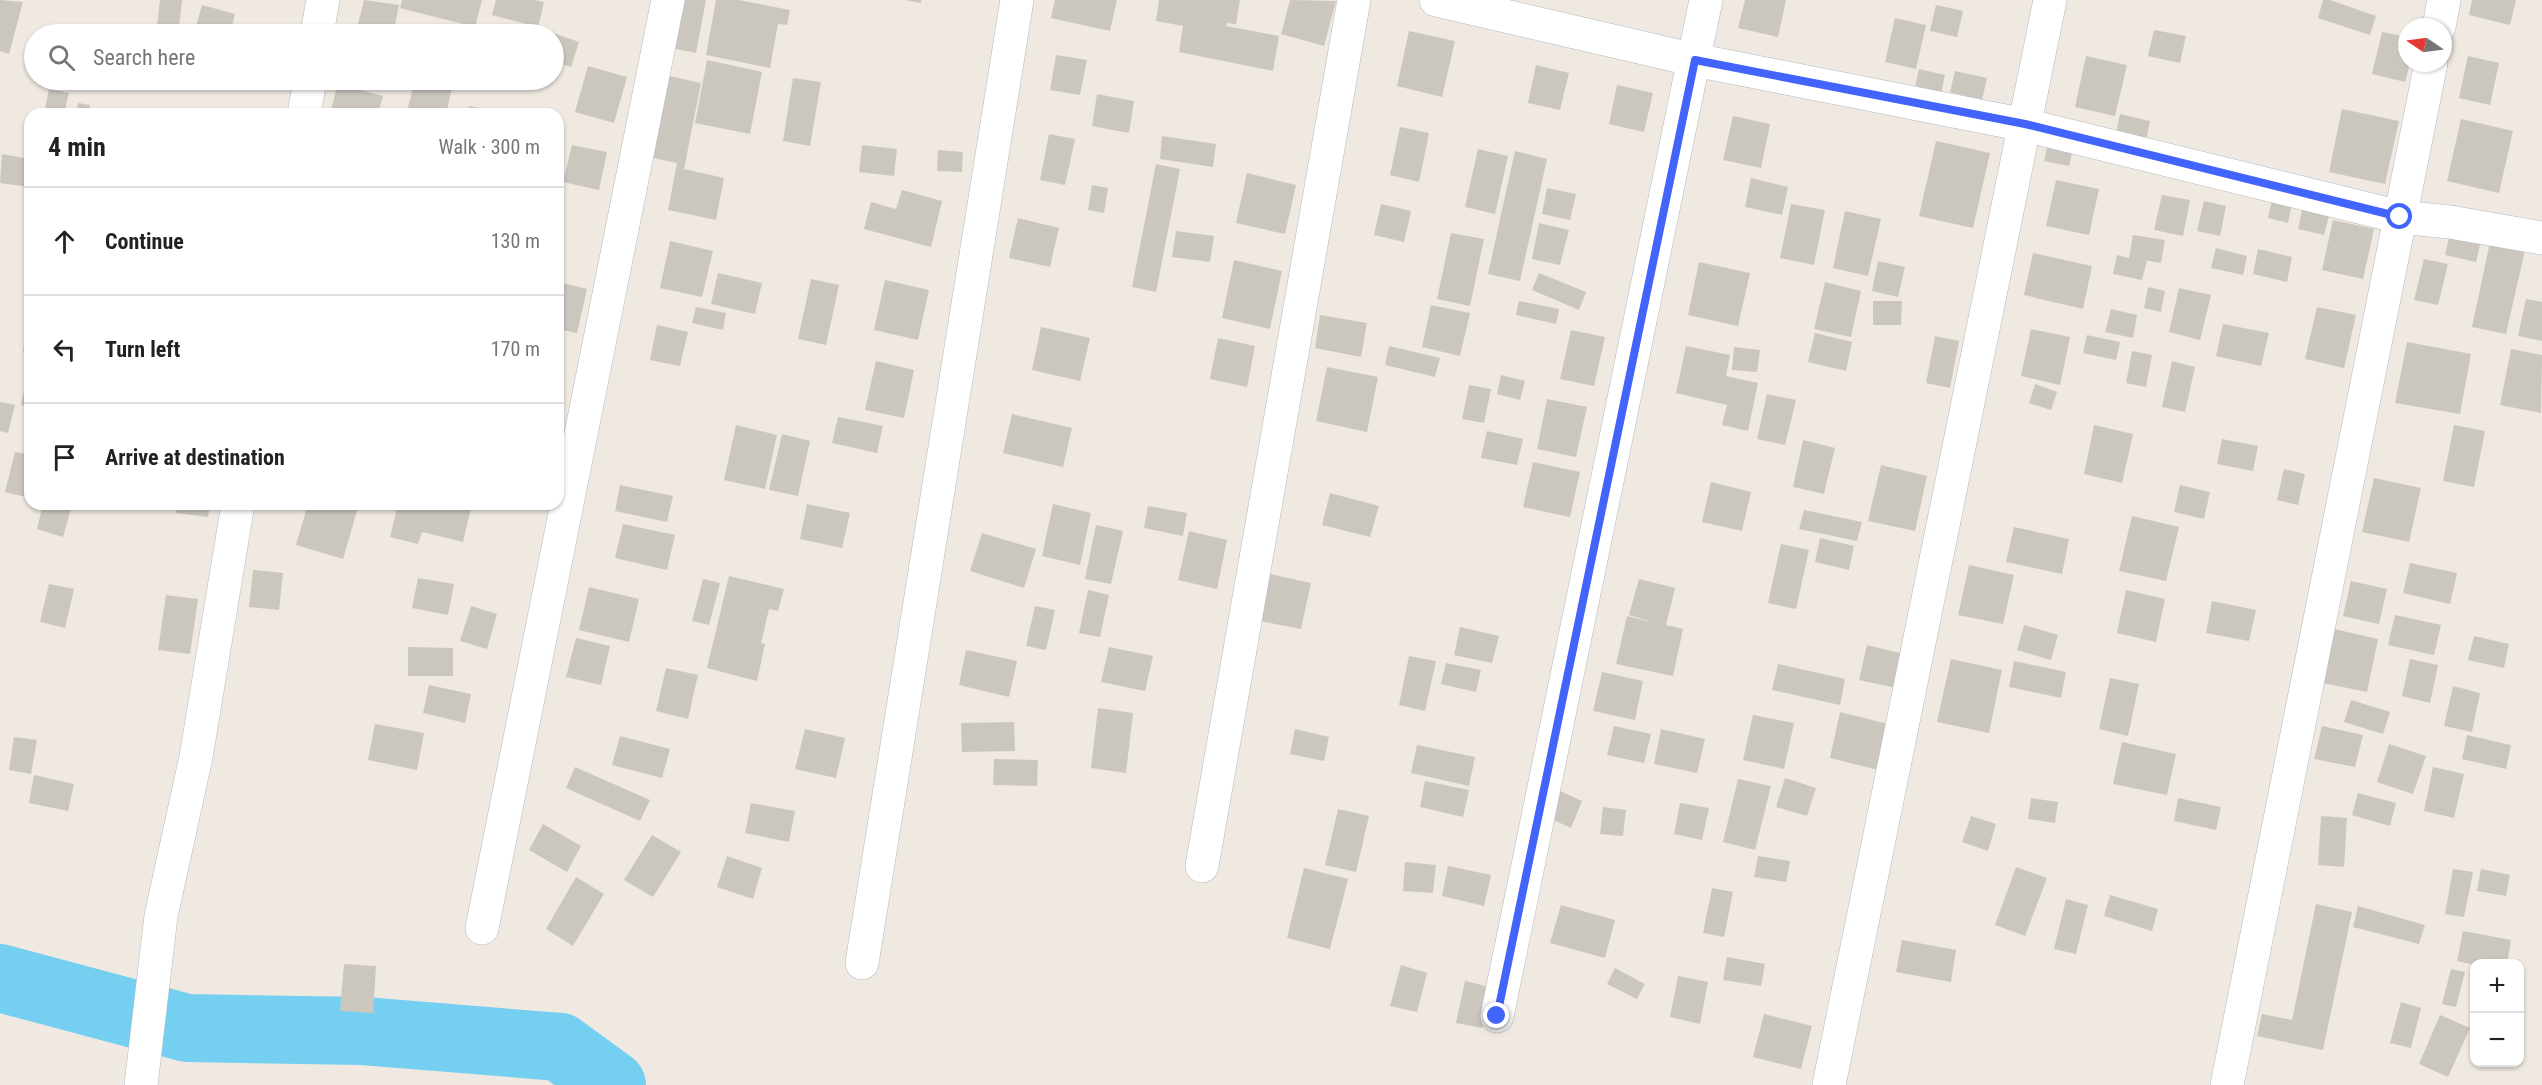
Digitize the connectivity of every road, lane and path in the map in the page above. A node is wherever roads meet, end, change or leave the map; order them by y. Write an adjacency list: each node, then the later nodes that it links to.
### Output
1 (323, 0): 10 (street)
2 (668, 0): 20 (street)
3 (1017, 0): 21 (street)
4 (1354, 0): 19 (street)
5 (1436, 0): 11 (street)
6 (1706, 0): 11 (street)
7 (2050, 0): 15 (street)
8 (2444, 0): 9 (street)
9 (2441, 18)
10 (319, 24)
11 (1695, 60): 15 (street); 22 (street)
12 (2429, 72): 16 (street)
13 (308, 90): 14 (street)
14 (305, 108)
15 (2025, 124): 16 (street); 24 (street)
16 (2400, 217): 17 (street); 25 (street)
17 (2542, 238)
18 (237, 510): 23 (street)
19 (1202, 866)
20 (482, 928)
21 (862, 963)
22 (1497, 1016)
23 (141, 1085)
24 (1829, 1085)
25 (2227, 1085)

